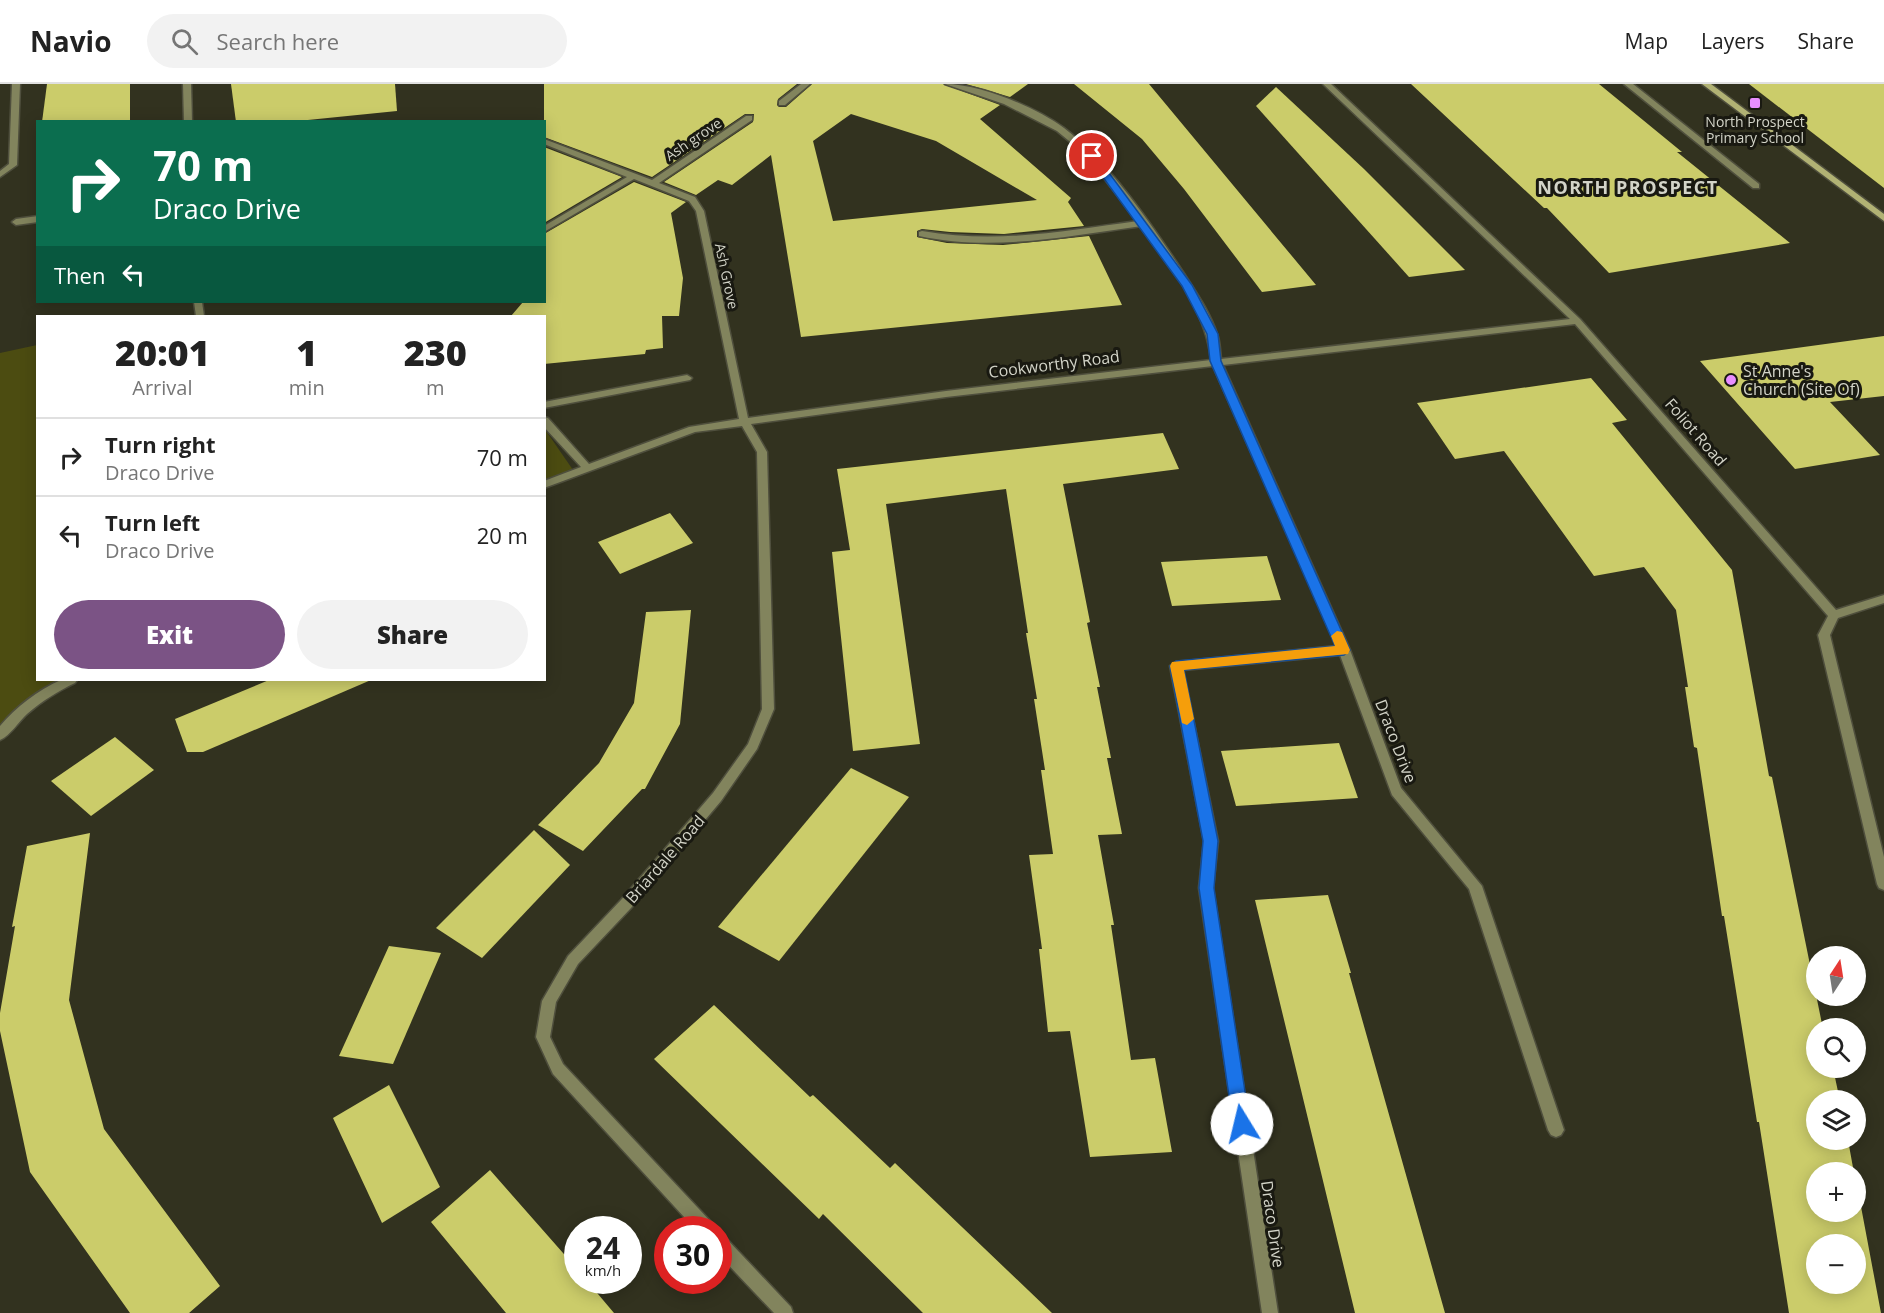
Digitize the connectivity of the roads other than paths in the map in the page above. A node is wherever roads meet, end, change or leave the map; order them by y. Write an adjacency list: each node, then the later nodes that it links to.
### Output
1 (16, 84): 12 (street)
2 (187, 84): 10 (street)
3 (806, 84): 8 (street)
4 (950, 84): 19 (street, Draco Drive)
5 (1327, 84): 22 (street, Foliot Road)
6 (1628, 84): 15 (street)
7 (1706, 84): 16 (street)
8 (782, 102)
9 (749, 117): 14 (street, Ash grove)
10 (188, 120)
11 (546, 142): 13 (street, Ash Grove)
12 (0, 175)
13 (634, 176): 14 (street, Ash Grove); 20 (street)
14 (653, 183): 27 (street, Ash Grove)
15 (1755, 186)
16 (1884, 218)
17 (36, 219): 18 (street)
18 (16, 222)
19 (1143, 224): 21 (street); 23 (street, Draco Drive)
20 (546, 229)
21 (922, 234)
22 (1577, 321): 23 (street, Cookworthy Road); 31 (street, Foliot Road)
23 (1216, 361): 27 (street, Cookworthy Road); 32 (street, Draco Drive)
24 (687, 378): 25 (street)
25 (546, 405)
26 (546, 422): 28 (street)
27 (744, 422): 28 (street, Cookworthy Road); 37 (street, Briardale Road)
28 (587, 468): 29 (street, Cookworthy Road)
29 (546, 484)
30 (1884, 599): 31 (street)
31 (1834, 615): 35 (street)
32 (1344, 650): 36 (street, Draco Drive); 40 (street, Draco Drive)
33 (68, 681): 34 (street)
34 (0, 735)
35 (1884, 884)
36 (1556, 1130)
37 (694, 1216)
38 (732, 1257): 39 (street)
39 (784, 1313)
40 (1270, 1313)

